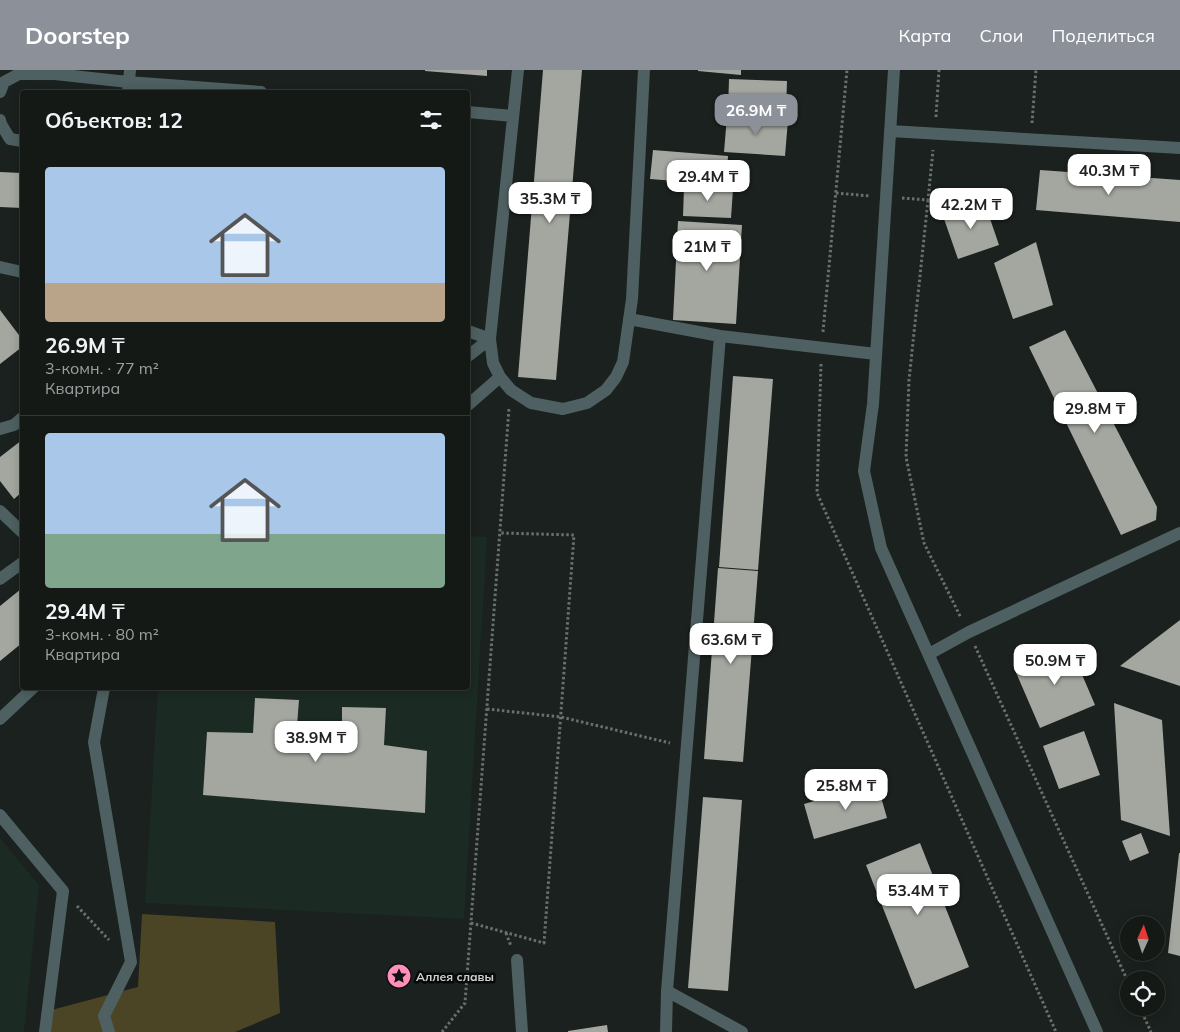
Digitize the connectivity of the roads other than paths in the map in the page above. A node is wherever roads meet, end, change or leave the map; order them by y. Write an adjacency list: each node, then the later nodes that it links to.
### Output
1 (518, 70): 8 (street)
2 (644, 70): 15 (street)
3 (894, 70): 10 (street)
4 (128, 82): 5 (street); 6 (street)
5 (234, 90)
6 (0, 92)
7 (470, 112): 8 (street)
8 (513, 116): 18 (street)
9 (0, 120): 11 (street)
10 (890, 131): 12 (street); 20 (street)
11 (20, 141)
12 (1180, 148)
13 (0, 267): 14 (street)
14 (20, 272)
15 (629, 319): 17 (street); 21 (street)
16 (470, 332): 18 (street)
17 (720, 336): 20 (street); 36 (street)
18 (490, 339): 19 (street); 21 (street)
19 (470, 354)
20 (876, 354): 30 (street)
21 (500, 377): 22 (street)
22 (470, 403)
23 (20, 420): 24 (street)
24 (0, 429)
25 (0, 511): 26 (street)
26 (20, 530)
27 (1180, 533): 30 (street)
28 (20, 564): 29 (street)
29 (0, 579)
30 (928, 654): 42 (street)
31 (32, 690): 33 (street)
32 (104, 690): 38 (street)
33 (0, 719)
34 (0, 816): 37 (street)
35 (517, 960): 39 (street)
36 (667, 991): 40 (street); 41 (street)
37 (45, 1032)
38 (109, 1032)
39 (522, 1032)
40 (666, 1032)
41 (742, 1032)
42 (1097, 1032)

